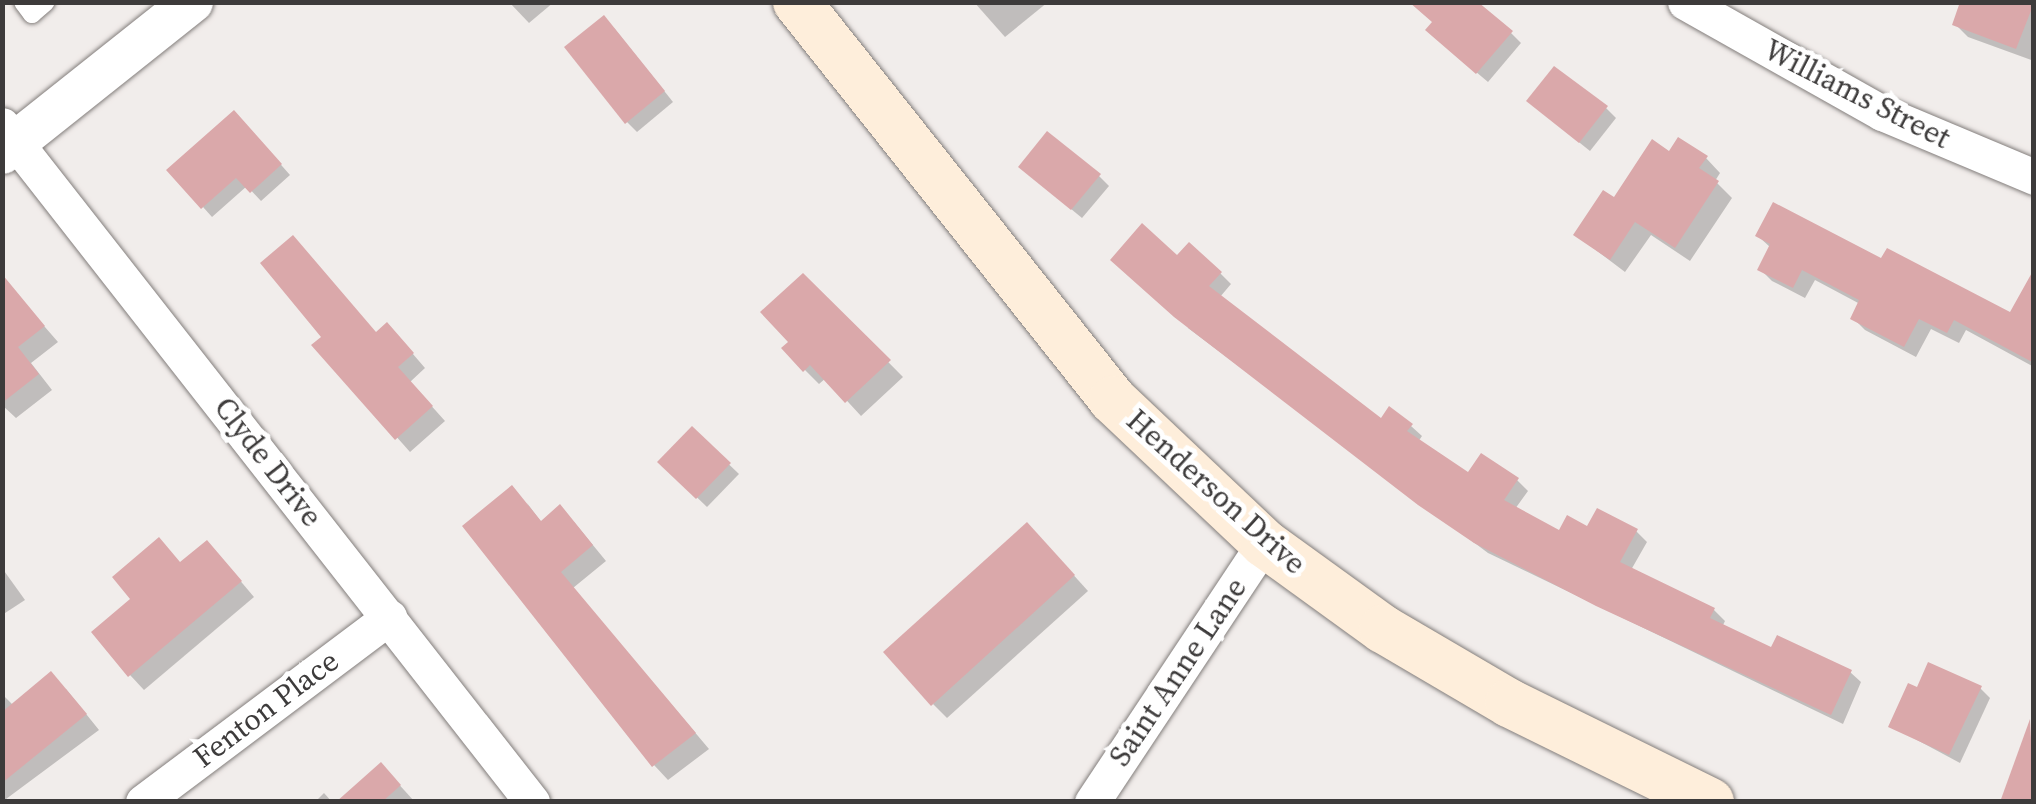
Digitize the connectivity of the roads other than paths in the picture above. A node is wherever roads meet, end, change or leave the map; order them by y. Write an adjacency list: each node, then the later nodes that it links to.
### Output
1 (23, 2): 2 (lane)
2 (46, 2)
3 (192, 2): 6 (street)
4 (797, 2): 8 (main road, Henderson Drive)
5 (1685, 2): 7 (street, Williams Street)
6 (7, 140): 9 (street, Clyde Drive)
7 (2034, 177)
8 (1264, 543): 10 (main road, Henderson Drive); 13 (street, Saint Anne Lane)
9 (389, 617): 11 (street, Fenton Place); 12 (street, Clyde Drive)
10 (1708, 801)
11 (143, 802)
12 (532, 802)
13 (1092, 802)

